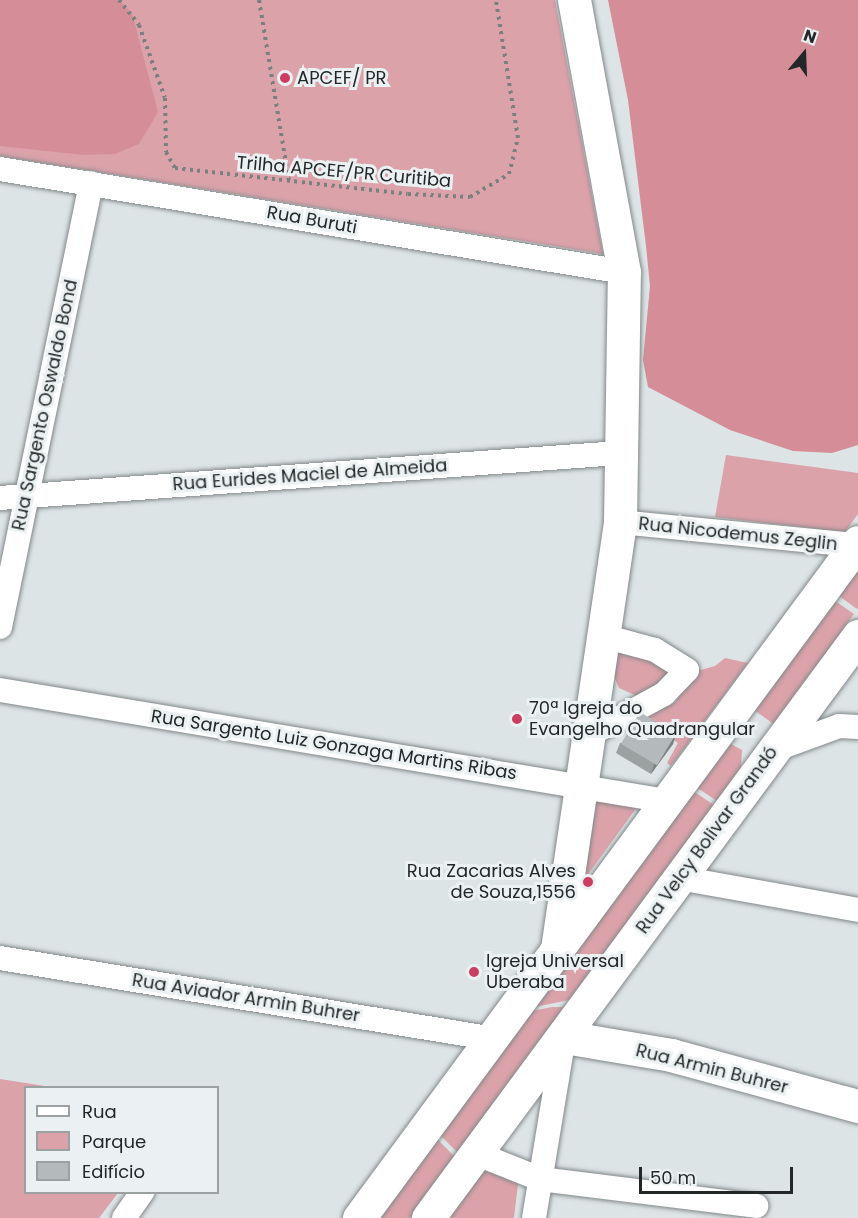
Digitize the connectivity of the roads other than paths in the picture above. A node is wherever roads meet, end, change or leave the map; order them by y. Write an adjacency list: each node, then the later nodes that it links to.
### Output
1 (574, 0): 4 (main road)
2 (0, 169): 3 (street, Rua Buruti)
3 (91, 183): 4 (street, Rua Buruti); 6 (street, Rua Sargento Oswaldo Bond)
4 (624, 272): 5 (main road)
5 (620, 453): 6 (street, Rua Eurides Maciel de Almeida); 8 (main road)
6 (25, 496): 7 (street, Rua Eurides Maciel de Almeida); 10 (street, Rua Sargento Oswaldo Bond)
7 (0, 498)
8 (620, 522): 9 (street, Rua Nicodemus Zeglin); 11 (main road)
9 (857, 544): 15 (main road)
10 (0, 627)
11 (603, 636): 17 (main road); 17 (street)
12 (858, 636): 14 (main road, Rua Velcy Bolivar Grandó)
13 (0, 690): 19 (street, Rua Sargento Luiz Gonzaga Martins Ribas)
14 (812, 700): 16 (street); 18 (main road, Rua Velcy Bolivar Grandó)
15 (722, 726): 18 (main road); 20 (main road)
16 (848, 727): 18 (street)
17 (587, 736): 19 (main road)
18 (763, 760): 21 (main road, Rua Velcy Bolivar Grandó)
19 (579, 786): 20 (street, Rua Sargento Luiz Gonzaga Martins Ribas); 23 (main road)
20 (667, 801): 23 (main road)
21 (679, 878): 22 (street); 26 (main road, Rua Velcy Bolivar Grandó)
22 (858, 910)
23 (557, 949): 25 (main road)
24 (0, 958): 25 (street, Rua Aviador Armin Buhrer)
25 (491, 1038): 33 (main road)
26 (564, 1038): 27 (main road, Rua Armin Buhrer); 28 (main road, Rua Velcy Bolivar Grandó); 29 (street)
27 (858, 1106)
28 (475, 1153): 29 (street); 34 (main road, Rua Velcy Bolivar Grandó)
29 (540, 1179): 31 (street); 35 (street)
30 (141, 1194): 32 (street)
31 (756, 1206)
32 (124, 1218)
33 (359, 1218)
34 (428, 1218)
35 (534, 1218)

